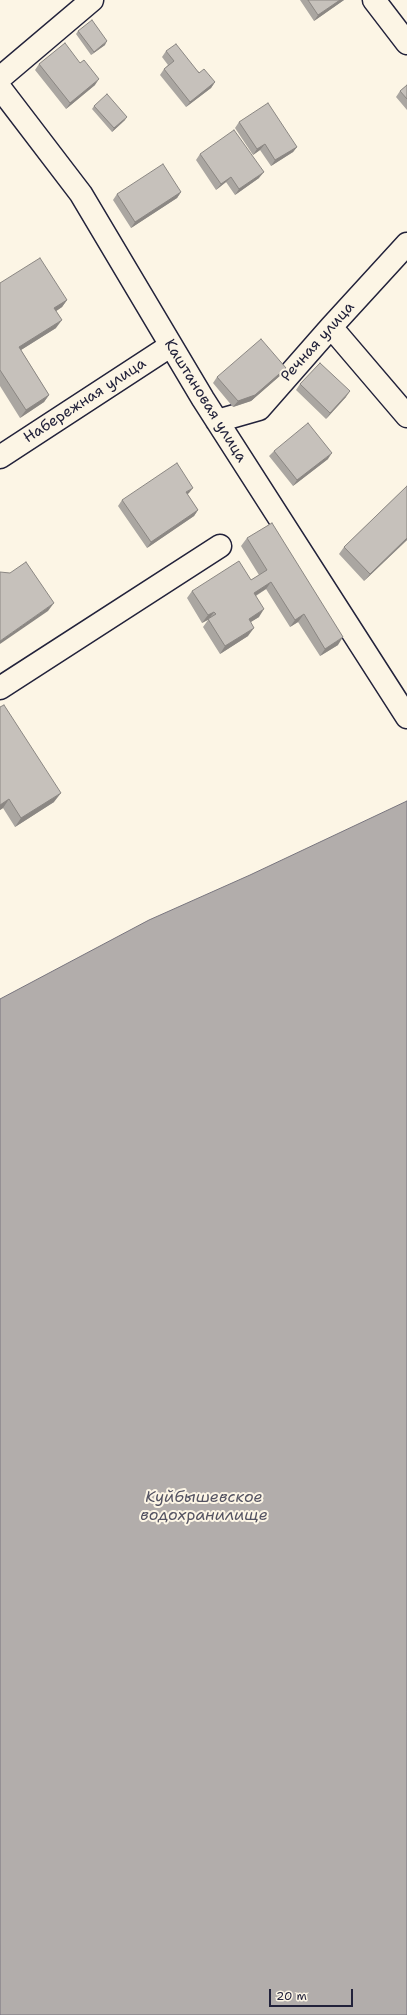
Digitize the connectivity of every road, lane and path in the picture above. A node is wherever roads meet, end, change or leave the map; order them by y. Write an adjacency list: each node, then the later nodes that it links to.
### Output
1 (92, 0): 4 (street)
2 (374, 0): 3 (street)
3 (407, 43)
4 (0, 78)
5 (0, 88): 8 (street, Каштановая улица)
6 (407, 244): 7 (street, Речная улица)
7 (331, 327): 9 (street); 10 (street, Речная улица)
8 (170, 346): 10 (street, Каштановая улица); 11 (street, Набережная улица)
9 (407, 416)
10 (217, 421): 14 (street, Каштановая улица)
11 (0, 457)
12 (220, 546): 13 (street)
13 (0, 688)
14 (407, 717)

